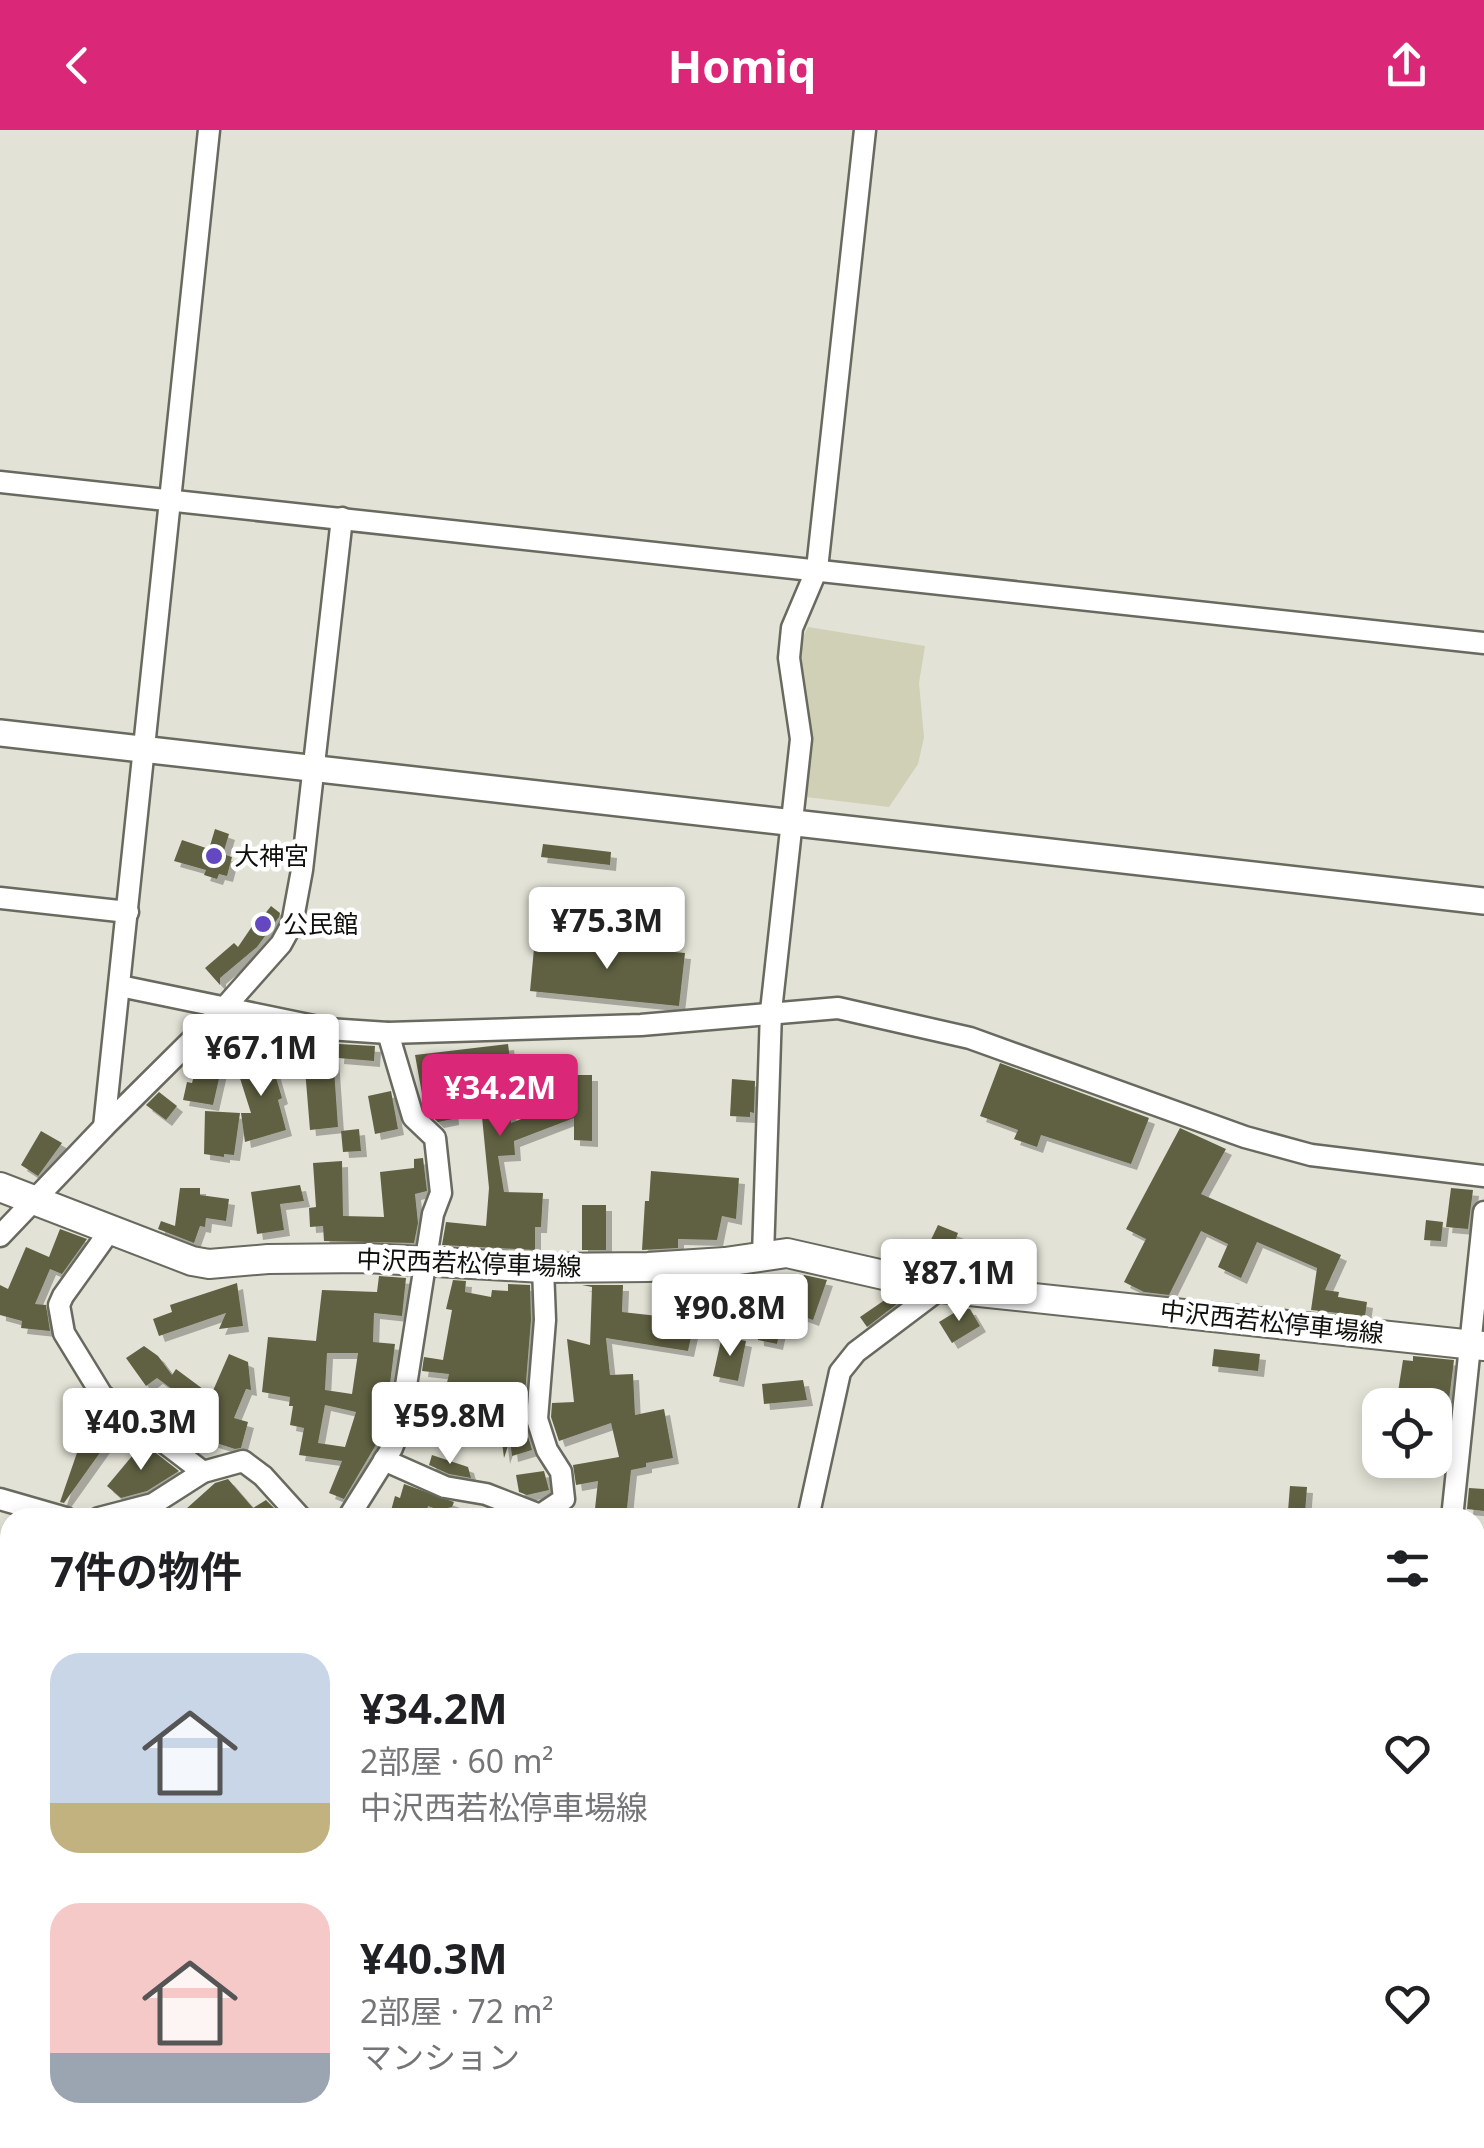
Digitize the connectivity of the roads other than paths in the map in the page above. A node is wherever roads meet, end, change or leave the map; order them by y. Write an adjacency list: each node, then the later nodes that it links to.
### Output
1 (209, 130): 4 (street)
2 (866, 130): 6 (street)
3 (0, 482): 4 (street)
4 (169, 500): 5 (street); 9 (street)
5 (342, 518): 6 (street); 10 (street)
6 (816, 570): 7 (street); 11 (street)
7 (1484, 643)
8 (0, 733): 9 (street)
9 (144, 749): 10 (street); 14 (street)
10 (313, 770): 11 (street); 16 (street)
11 (791, 823): 13 (street); 17 (street)
12 (0, 898): 14 (street)
13 (1484, 901)
14 (128, 912): 15 (street)
15 (120, 986): 16 (street); 19 (street)
16 (225, 1007): 18 (street); 19 (street)
17 (771, 1012): 18 (street); 20 (street); 26 (street)
18 (388, 1033): 27 (street)
19 (104, 1127): 22 (street)
20 (1484, 1176)
21 (0, 1186): 22 (main road, 中沢西若松停車場線)
22 (34, 1198): 24 (main road, 中沢西若松停車場線); 25 (street)
23 (1484, 1224): 30 (street)
24 (111, 1229): 27 (main road, 中沢西若松停車場線); 32 (street)
25 (0, 1236)
26 (763, 1256): 28 (main road, 中沢西若松停車場線); 29 (main road, 中沢西若松停車場線)
27 (428, 1263): 28 (main road, 中沢西若松停車場線); 31 (street)
28 (543, 1268): 39 (street)
29 (940, 1288): 30 (main road, 中沢西若松停車場線); 40 (street)
30 (1476, 1345): 41 (street)
31 (384, 1460): 37 (street); 38 (street)
32 (202, 1472): 35 (street); 36 (street)
33 (0, 1499): 34 (street)
34 (31, 1508)
35 (138, 1508)
36 (293, 1508)
37 (354, 1508)
38 (522, 1508)
39 (550, 1508)
40 (810, 1508)
41 (1453, 1508)

